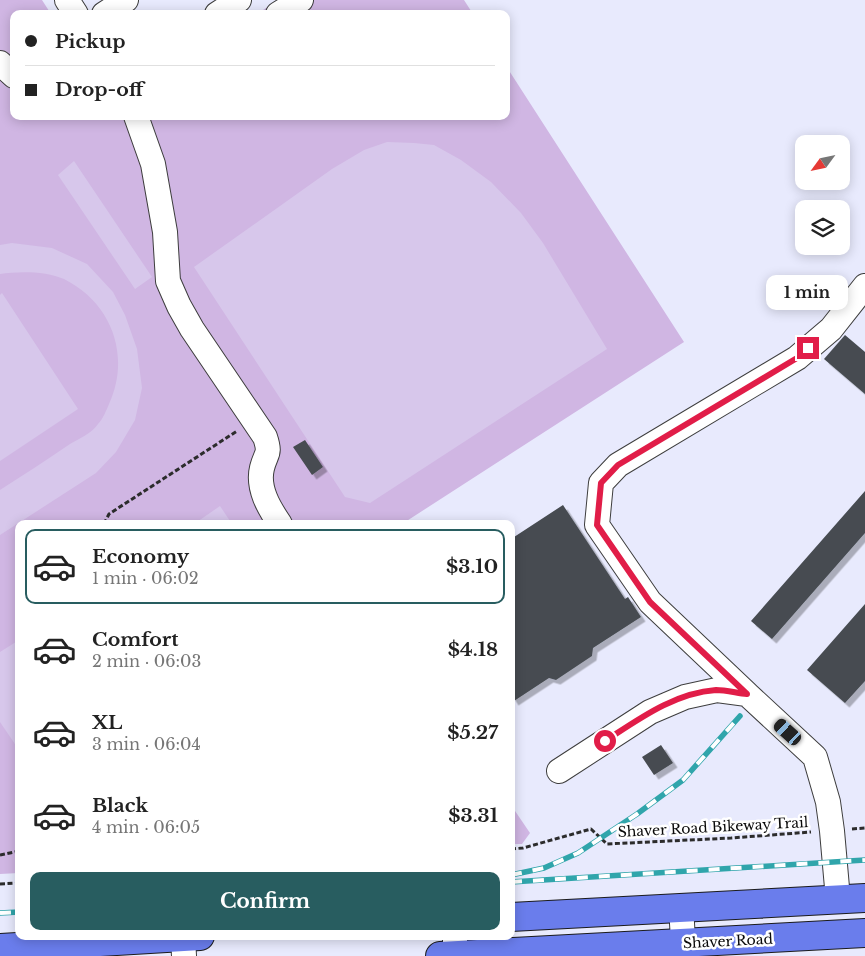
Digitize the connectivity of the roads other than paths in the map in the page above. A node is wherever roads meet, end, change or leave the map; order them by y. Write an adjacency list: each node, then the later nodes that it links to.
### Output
1 (126, 0): 4 (street)
2 (239, 0): 5 (street)
3 (301, 0): 6 (street)
4 (110, 10)
5 (223, 10)
6 (285, 10)
7 (0, 63): 8 (street)
8 (10, 72)
9 (137, 120): 11 (street)
10 (865, 286): 12 (street)
11 (278, 520)
12 (747, 694): 13 (street); 15 (street)
13 (560, 771)
14 (865, 898): 15 (main road)
15 (838, 899): 16 (main road)
16 (681, 907): 17 (main road); 22 (street)
17 (515, 917)
18 (865, 933): 22 (main road, Shaver Road)
19 (189, 943): 21 (main road)
20 (0, 948): 21 (main road)
21 (99, 949)
22 (683, 950): 23 (main road, Shaver Road)
23 (451, 951)

